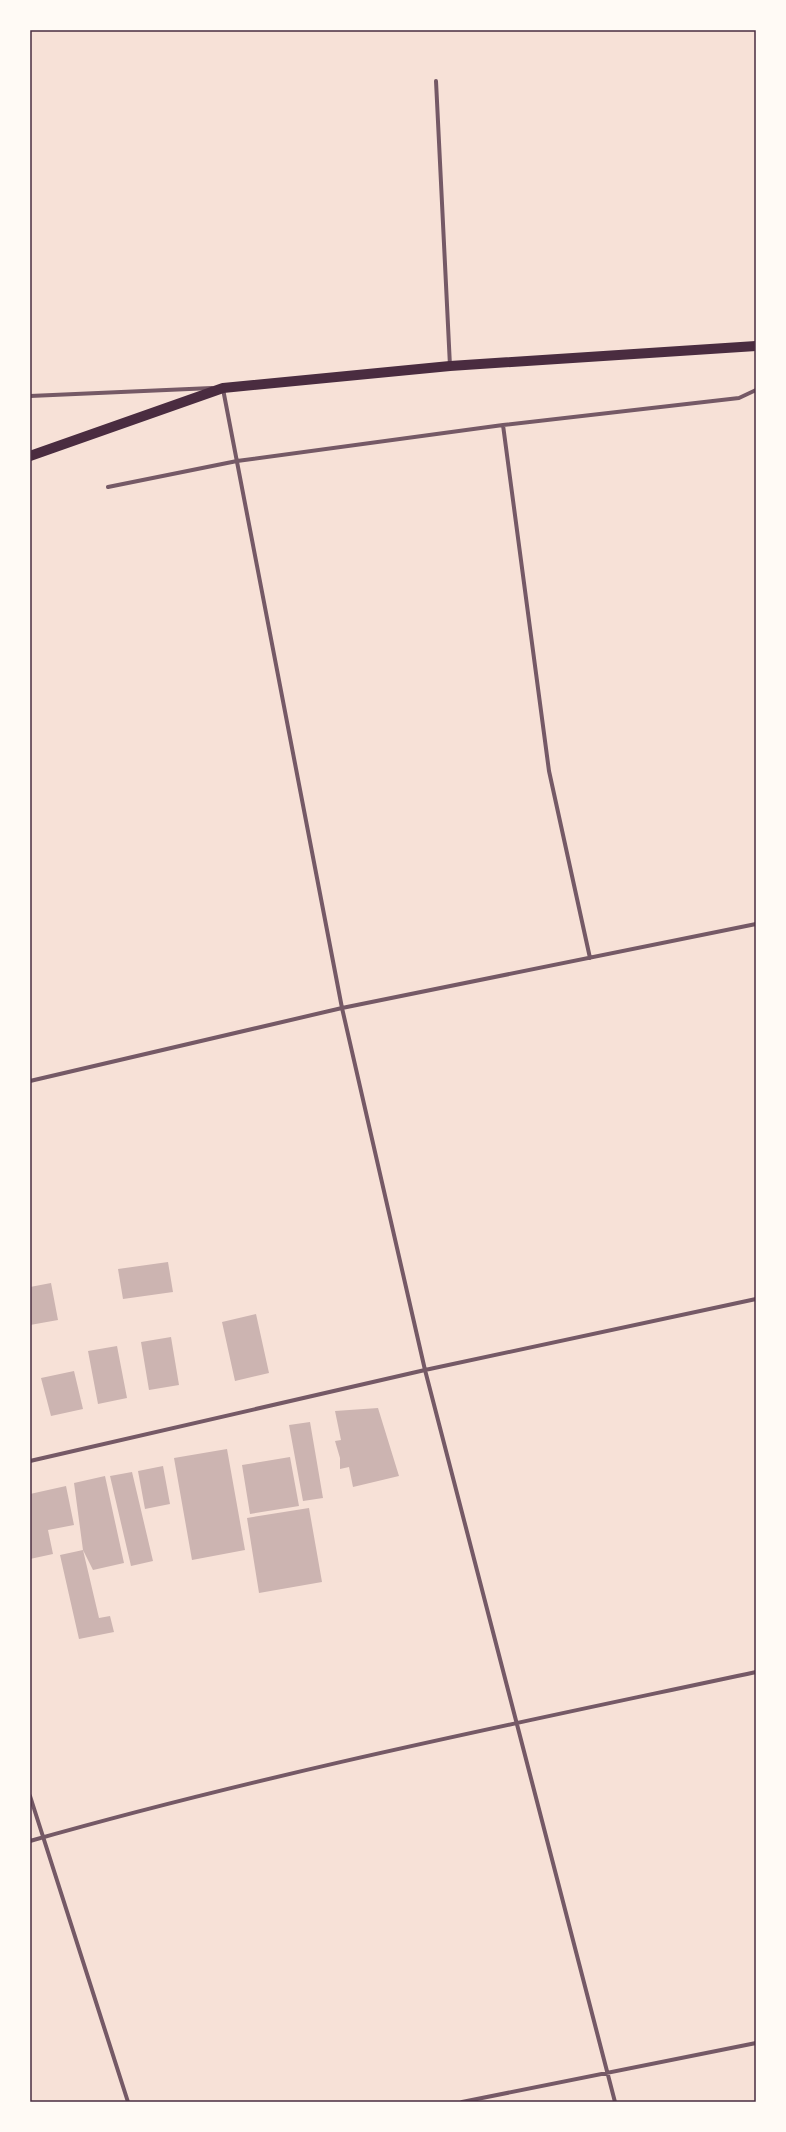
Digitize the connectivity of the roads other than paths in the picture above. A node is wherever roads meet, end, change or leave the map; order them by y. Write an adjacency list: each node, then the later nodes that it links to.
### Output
1 (436, 81): 3 (street)
2 (756, 346): 3 (main road)
3 (450, 366): 4 (main road)
4 (223, 388): 6 (street); 8 (main road); 9 (street)
5 (756, 390): 7 (street)
6 (30, 396)
7 (502, 425): 9 (street); 12 (street)
8 (30, 456)
9 (237, 461): 10 (street); 13 (street)
10 (108, 487)
11 (756, 924): 12 (street)
12 (590, 958): 13 (street)
13 (342, 1008): 14 (street); 16 (street)
14 (30, 1081)
15 (756, 1299): 16 (street)
16 (425, 1370): 17 (street); 19 (street)
17 (30, 1461)
18 (756, 1672): 19 (street)
19 (517, 1723): 21 (street); 24 (street)
20 (30, 1796): 21 (street)
21 (44, 1837): 22 (street); 25 (street)
22 (30, 1841)
23 (756, 2043): 24 (street)
24 (608, 2072): 26 (street); 27 (street)
25 (128, 2102)
26 (462, 2102)
27 (615, 2102)

